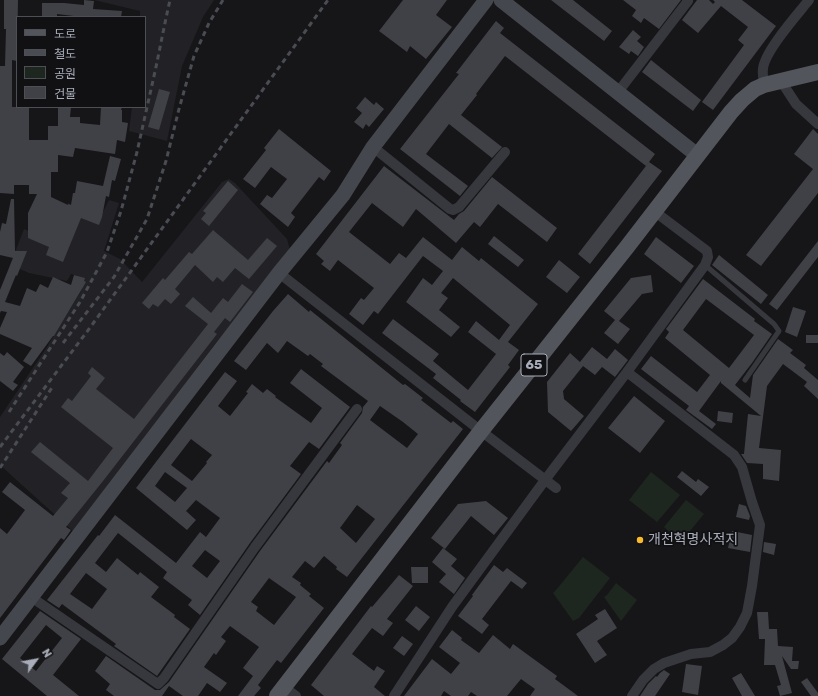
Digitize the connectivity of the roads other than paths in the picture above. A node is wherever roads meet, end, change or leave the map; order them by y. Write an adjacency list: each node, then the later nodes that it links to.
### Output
1 (486, 0): 10 (main road)
2 (501, 0): 8 (main road)
3 (687, 0): 8 (street)
4 (809, 0): 7 (street)
5 (818, 72): 6 (main road, 65)
6 (781, 81): 7 (main road, 65); 9 (street)
7 (764, 85): 12 (main road, 65)
8 (618, 92): 12 (main road)
9 (818, 124)
10 (373, 147): 11 (street); 15 (main road)
11 (505, 152)
12 (697, 155): 13 (main road, 65)
13 (654, 211): 14 (street); 19 (main road, 65)
14 (705, 265): 16 (street); 17 (lane)
15 (279, 273): 19 (street); 22 (main road)
16 (627, 372): 20 (street); 26 (street)
17 (745, 380)
18 (357, 409): 22 (street)
19 (481, 431): 20 (street); 24 (main road, 65)
20 (545, 480): 21 (street); 25 (street)
21 (556, 488)
22 (30, 597): 23 (main road)
23 (0, 638)
24 (286, 693)
25 (394, 696)
26 (632, 696)

